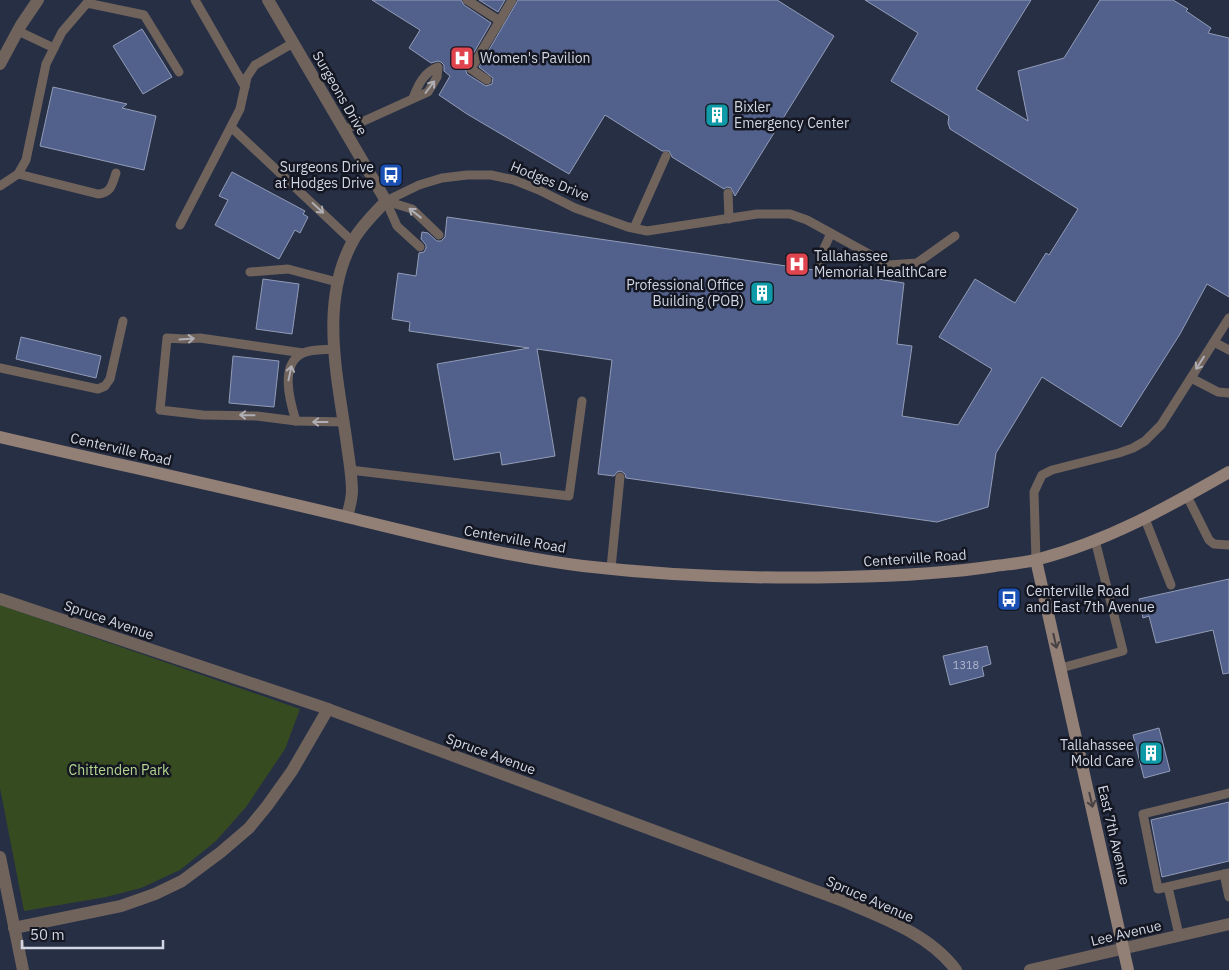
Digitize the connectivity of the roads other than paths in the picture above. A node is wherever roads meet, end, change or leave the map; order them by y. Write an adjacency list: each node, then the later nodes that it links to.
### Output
1 (38, 0): 7 (street)
2 (194, 0): 13 (lane)
3 (268, 0): 8 (street, Surgeons Drive)
4 (467, 0): 6 (lane)
5 (512, 0): 6 (lane)
6 (500, 21): 12 (lane)
7 (18, 31): 9 (lane); 10 (street)
8 (293, 43): 13 (lane); 16 (street, Surgeons Drive)
9 (54, 48): 11 (lane); 19 (lane)
10 (0, 64)
11 (179, 72)
12 (487, 80)
13 (245, 87): 15 (lane)
14 (413, 98): 16 (lane)
15 (231, 127): 24 (lane); 29 (lane, one-way to 29)
16 (344, 130): 22 (street, Surgeons Drive)
17 (666, 156): 25 (lane)
18 (116, 173): 19 (lane)
19 (18, 174): 20 (lane)
20 (0, 186)
21 (728, 193): 23 (lane)
22 (386, 201): 25 (lane, Hodges Drive); 27 (lane, one-way to 22); 29 (street, Hodges Drive); 30 (lane)
23 (729, 219): 25 (lane, Hodges Drive); 26 (lane, Hodges Drive)
24 (180, 225)
25 (634, 228)
26 (831, 233): 28 (lane, Hodges Drive); 31 (lane)
27 (439, 235)
28 (955, 236)
29 (353, 242): 33 (street, Hodges Drive)
30 (420, 247)
31 (820, 270)
32 (250, 272): 33 (lane)
33 (337, 282): 37 (street, Hodges Drive)
34 (1229, 318): 36 (lane)
35 (123, 322): 40 (lane)
36 (1214, 342): 38 (lane); 41 (lane, one-way to 41)
37 (334, 349): 39 (lane); 45 (street, Hodges Drive)
38 (1229, 350)
39 (302, 353): 44 (lane, one-way to 39); 44 (lane, one-way to 39)
40 (0, 368)
41 (1190, 378): 42 (lane); 55 (lane)
42 (1229, 392)
43 (582, 400): 47 (lane)
44 (296, 420): 45 (lane, one-way to 44)
45 (344, 422): 47 (street, Hodges Drive)
46 (0, 437): 51 (main road, Centerville Road)
47 (350, 470): 51 (street, Hodges Drive)
48 (1229, 472): 50 (main road, Centerville Road)
49 (620, 477): 56 (lane)
50 (1187, 496): 52 (main road, Centerville Road); 54 (lane)
51 (347, 517): 56 (main road, Centerville Road)
52 (1145, 519): 53 (main road, Centerville Road); 57 (lane)
53 (1095, 540): 55 (main road, Centerville Road); 59 (lane)
54 (1229, 545)
55 (1036, 560): 56 (main road, Centerville Road); 59 (main road, East 7th Avenue, one-way to 59)
56 (611, 568)
57 (1171, 585)
58 (0, 599): 60 (street, Spruce Avenue)
59 (1061, 668): 69 (main road, East 7th Avenue, one-way to 69)
60 (328, 709): 67 (street); 71 (street, Spruce Avenue)
61 (1229, 793): 64 (lane)
62 (0, 857): 67 (street)
63 (1227, 874): 64 (lane); 65 (lane)
64 (1168, 887): 68 (lane)
65 (1229, 897)
66 (1229, 924): 68 (street, Lee Avenue)
67 (14, 928): 70 (street)
68 (1179, 935): 69 (street, Lee Avenue)
69 (1124, 949): 72 (street, Lee Avenue); 73 (main road, East 7th Avenue)
70 (23, 970)
71 (956, 970)
72 (1030, 970)
73 (1128, 970)

